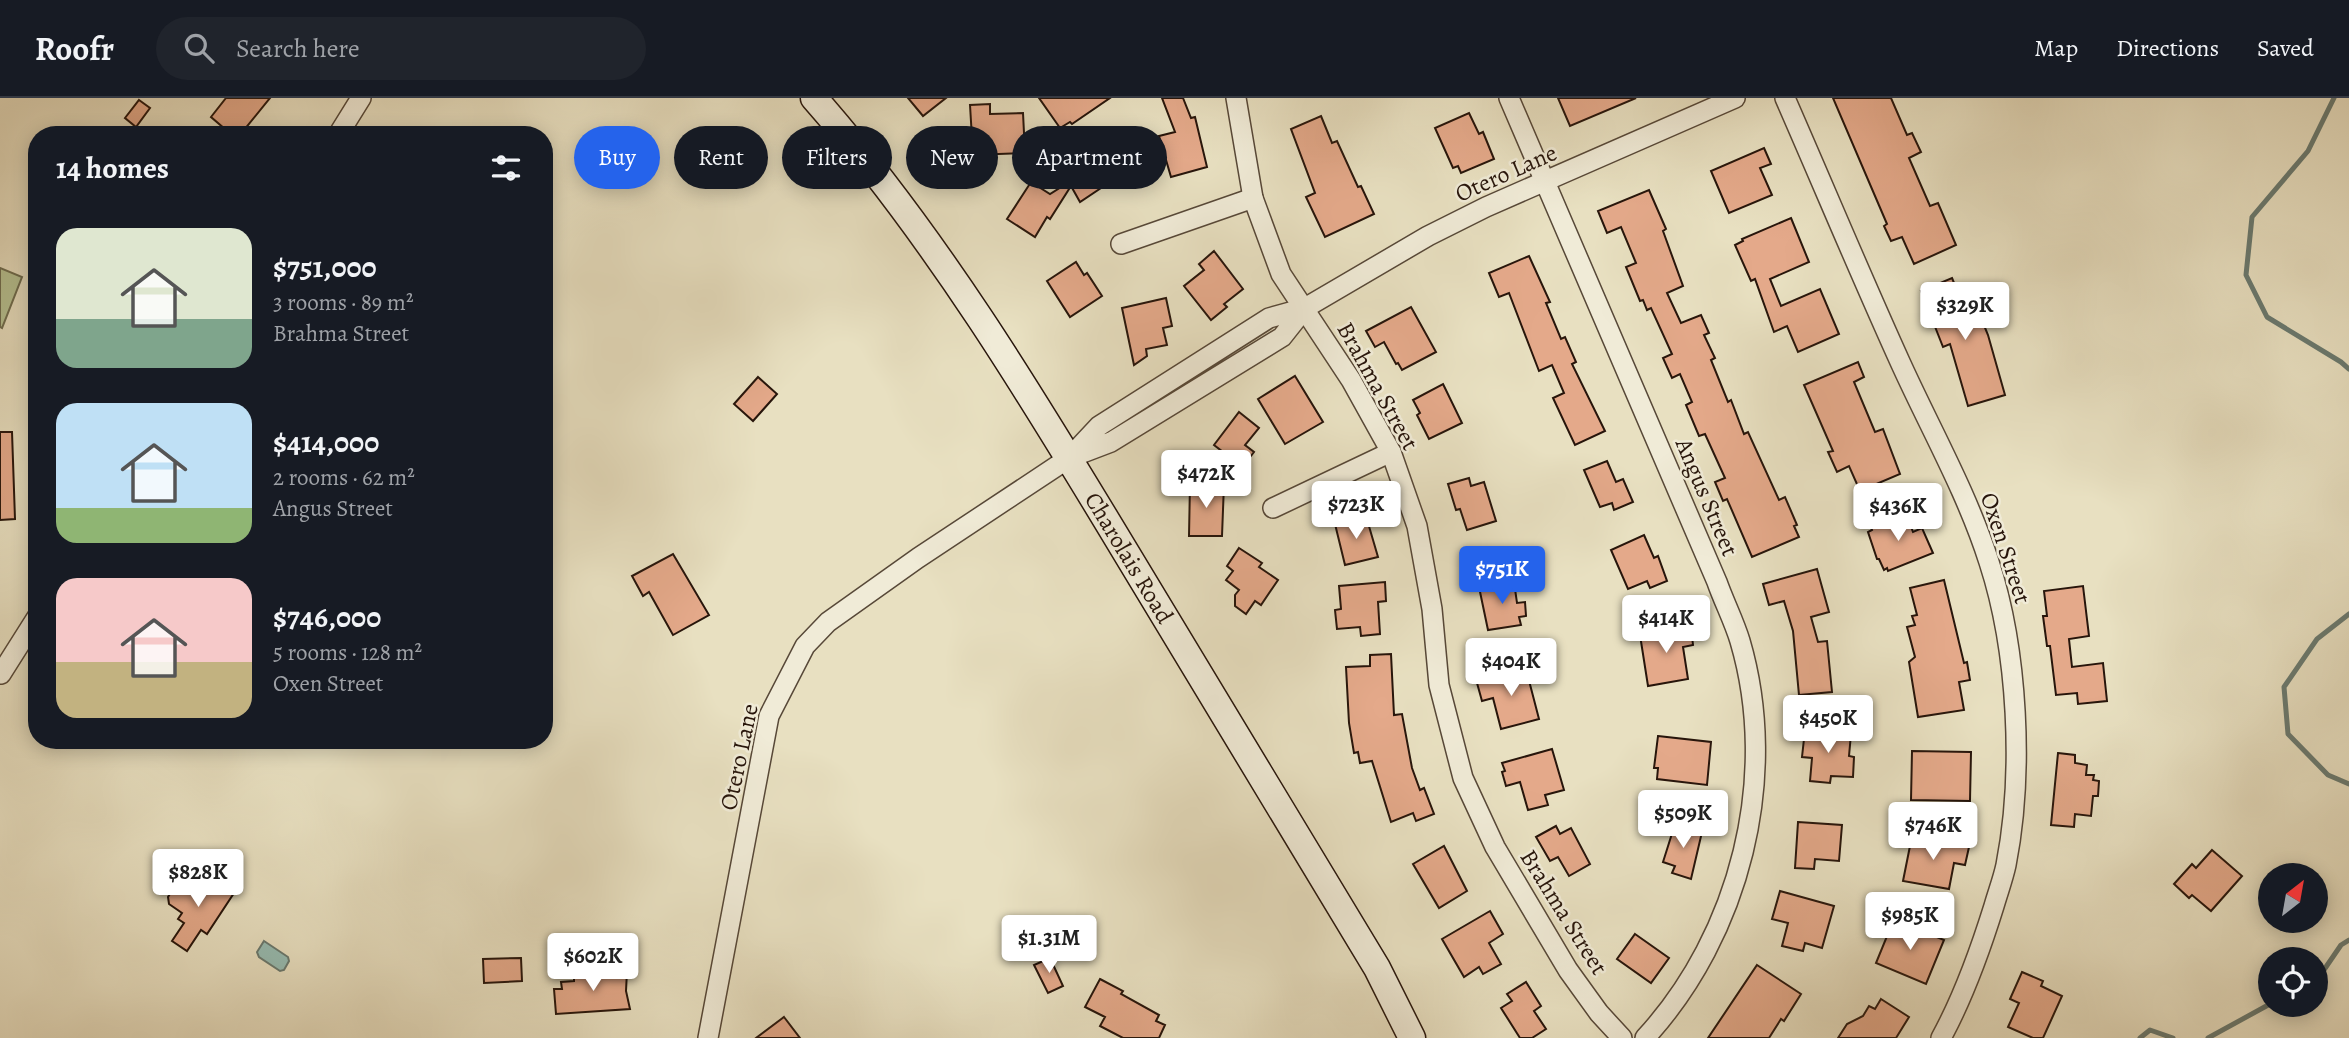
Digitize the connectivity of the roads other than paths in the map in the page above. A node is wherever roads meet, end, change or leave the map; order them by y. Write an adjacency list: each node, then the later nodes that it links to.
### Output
1 (361, 98): 7 (street)
2 (814, 98): 13 (street, Charolais Road)
3 (1236, 98): 9 (street, Brahma Street)
4 (1509, 98): 8 (street, Angus Street)
5 (1735, 98): 8 (street, Otero Lane)
6 (1785, 98): 21 (street, Oxen Street)
7 (344, 126)
8 (1544, 182): 11 (street, Otero Lane); 20 (street, Angus Street)
9 (1253, 198): 10 (street); 11 (street, Brahma Street)
10 (1121, 244)
11 (1305, 308): 12 (street, Brahma Street); 13 (street, Otero Lane)
12 (1391, 452): 14 (street); 19 (street, Brahma Street)
13 (1069, 458): 17 (street, Otero Lane); 18 (street, Charolais Road)
14 (1273, 508)
15 (28, 631): 16 (street)
16 (1, 674)
17 (708, 1038)
18 (1412, 1038)
19 (1622, 1038)
20 (1645, 1038)
21 (1941, 1038)

